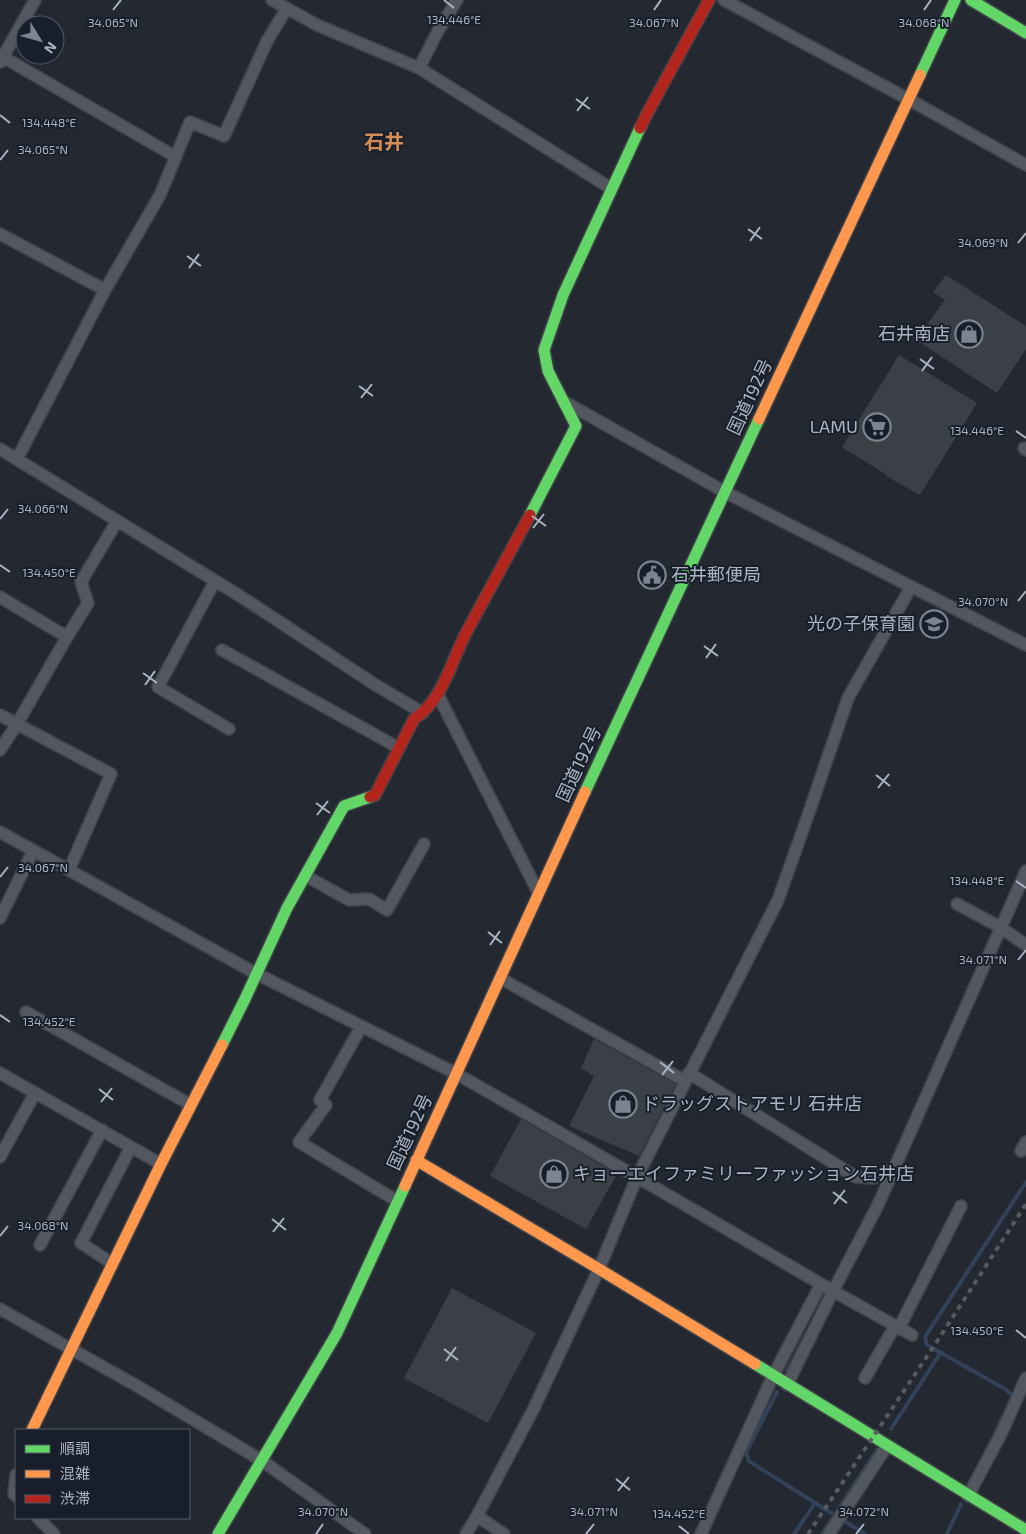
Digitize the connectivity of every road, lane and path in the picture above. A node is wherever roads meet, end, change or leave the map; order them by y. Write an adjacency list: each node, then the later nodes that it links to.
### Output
1 (272, 0): 8 (street)
2 (457, 0): 11 (street)
3 (709, 0): 15 (main road)
4 (724, 0): 12 (street)
5 (955, 0): 12 (main road, 国道192号)
6 (971, 0): 9 (main road)
7 (33, 1): 10 (street)
8 (287, 8): 11 (street); 13 (street)
9 (1026, 33)
10 (1, 60): 13 (street)
11 (419, 68): 15 (street)
12 (908, 99): 14 (street); 21 (main road, 国道192号)
13 (176, 157): 17 (street)
14 (1026, 166)
15 (612, 189): 18 (main road)
16 (0, 234): 17 (street)
17 (105, 290): 20 (street)
18 (563, 401): 21 (street); 29 (main road)
19 (0, 449): 20 (street)
20 (17, 459): 22 (street)
21 (725, 492): 24 (street); 42 (main road, 国道192号)
22 (118, 521): 23 (street); 26 (street)
23 (215, 581): 30 (street); 33 (street)
24 (911, 587): 27 (street); 53 (street)
25 (0, 598): 26 (street)
26 (67, 637): 32 (street)
27 (1026, 644)
28 (222, 650): 34 (street)
29 (438, 695): 30 (main road); 42 (street)
30 (423, 713): 34 (main road)
31 (0, 715): 32 (street)
32 (17, 724): 35 (street); 39 (street)
33 (230, 729)
34 (399, 748): 40 (main road)
35 (0, 750)
36 (0, 832): 38 (street)
37 (424, 844): 40 (street)
38 (33, 850): 39 (street); 44 (street)
39 (69, 870): 47 (street)
40 (306, 876): 47 (main road)
41 (1025, 876): 45 (street)
42 (538, 892): 48 (main road, 国道192号)
43 (957, 904): 45 (street)
44 (0, 918)
45 (1000, 927): 46 (street); 61 (street)
46 (1026, 945)
47 (257, 974): 50 (street); 55 (main road)
48 (500, 978): 52 (main road, 国道192号); 53 (street)
49 (26, 1012): 55 (street)
50 (361, 1027): 52 (street); 63 (street)
51 (0, 1073): 54 (street)
52 (457, 1074): 59 (main road, 国道192号); 62 (street)
53 (687, 1077): 61 (street); 62 (street)
54 (35, 1093): 56 (street); 58 (street)
55 (191, 1105): 60 (main road)
56 (102, 1130): 57 (street); 65 (street)
57 (131, 1147): 60 (street); 66 (street)
58 (0, 1157)
59 (416, 1160): 63 (main road, 国道192号); 67 (main road)
60 (161, 1164): 66 (main road)
61 (894, 1168): 69 (street)
62 (637, 1177): 67 (street); 68 (street)
63 (397, 1201): 80 (main road, 国道192号)
64 (961, 1206): 71 (street)
65 (40, 1245)
66 (113, 1264): 73 (main road)
67 (600, 1269): 74 (main road); 82 (street)
68 (821, 1284): 69 (street); 74 (street)
69 (833, 1291): 71 (street); 77 (street)
70 (0, 1309): 73 (street)
71 (897, 1327): 72 (street); 75 (street)
72 (912, 1335)
73 (72, 1349): 78 (main road); 80 (street)
74 (773, 1376): 77 (main road); 90 (street)
75 (864, 1378)
76 (1026, 1378): 81 (street)
77 (788, 1385): 79 (main road)
78 (32, 1429)
79 (887, 1446): 81 (main road); 91 (street)
80 (262, 1460): 86 (main road, 国道192号); 87 (street)
81 (968, 1496): 84 (main road)
82 (478, 1516): 88 (street); 89 (street)
83 (39, 1519): 85 (street)
84 (1026, 1530)
85 (54, 1534)
86 (218, 1534)
87 (365, 1534)
88 (466, 1534)
89 (504, 1534)
90 (701, 1534)
91 (829, 1534)

